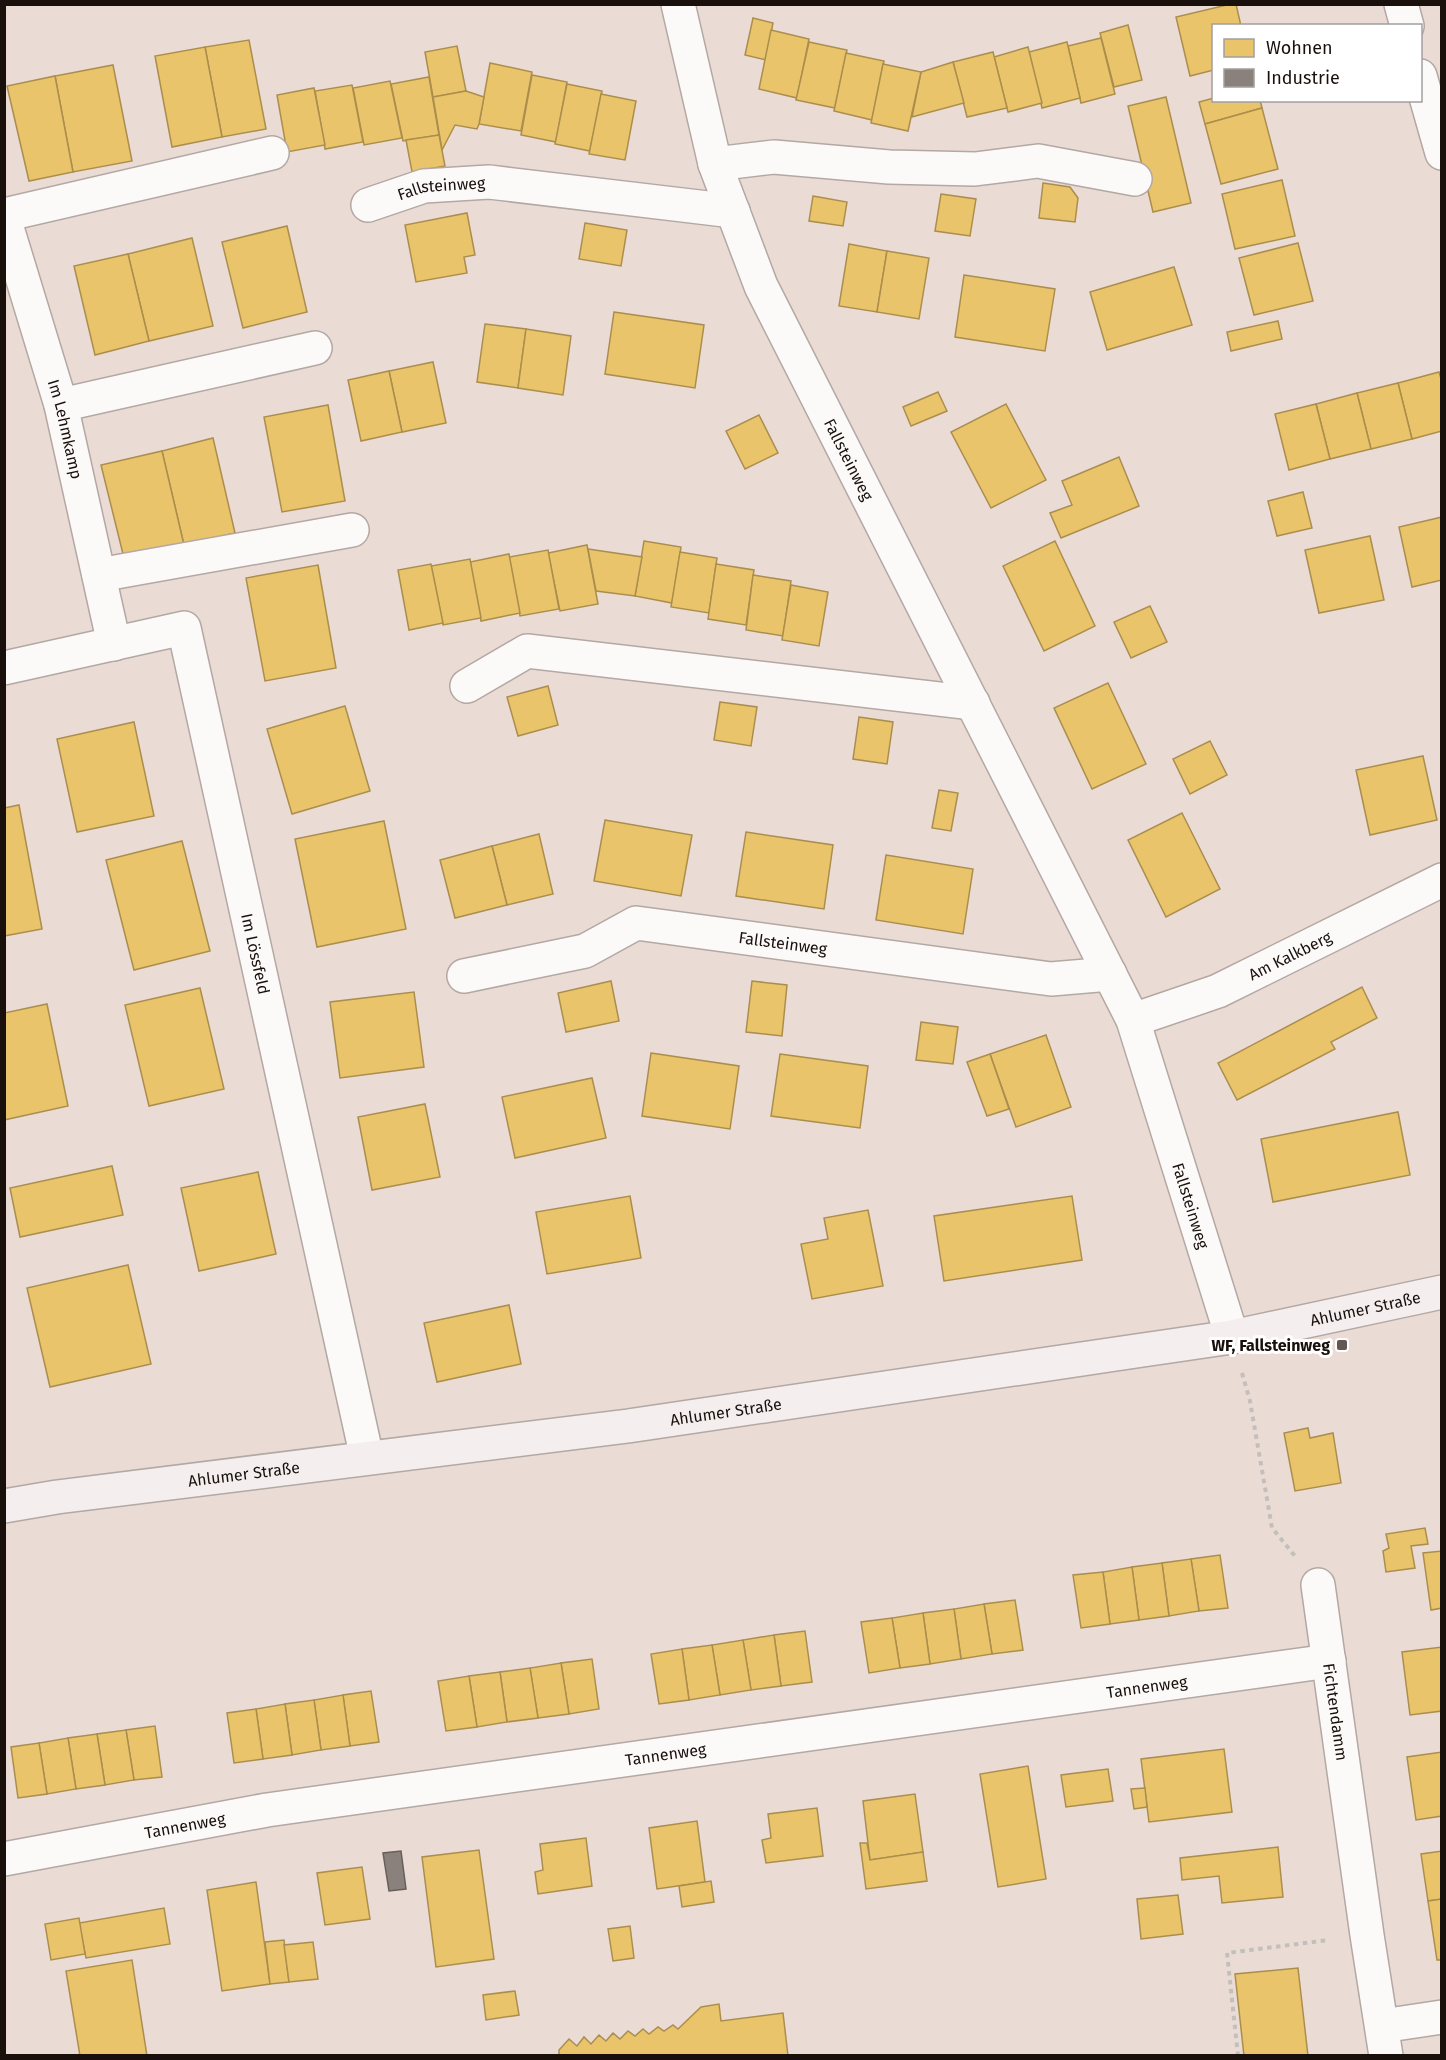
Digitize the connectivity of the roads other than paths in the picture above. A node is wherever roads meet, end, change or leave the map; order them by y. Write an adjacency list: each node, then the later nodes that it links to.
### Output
1 (678, 4): 7 (street, Fallsteinweg)
2 (1401, 4): 3 (street)
3 (1406, 24)
4 (1422, 83): 6 (street)
5 (272, 153): 11 (street)
6 (1442, 153)
7 (715, 164): 8 (street); 10 (street, Fallsteinweg)
8 (1135, 179)
9 (368, 205): 10 (street, Fallsteinweg)
10 (733, 212): 19 (street, Fallsteinweg)
11 (4, 217): 13 (street, Im Lehmkamp)
12 (315, 348): 13 (street)
13 (61, 405): 15 (street, Im Lehmkamp)
14 (352, 530): 15 (street)
15 (99, 575): 16 (street, Im Lehmkamp)
16 (114, 644): 17 (street, Im Lössfeld); 26 (street, Im Lössfeld)
17 (4, 668)
18 (467, 686): 19 (street)
19 (973, 703): 21 (street, Fallsteinweg)
20 (1442, 880): 23 (street, Am Kalkberg)
21 (1110, 974): 22 (street, Fallsteinweg); 23 (street, Fallsteinweg)
22 (464, 976)
23 (1133, 1020): 25 (street, Fallsteinweg)
24 (1442, 1292): 25 (main road, Ahlumer Straße)
25 (1232, 1337): 26 (main road, Ahlumer Straße)
26 (367, 1458): 27 (main road, Ahlumer Straße)
27 (4, 1506)
28 (1318, 1585): 29 (street, Fichtendamm)
29 (1329, 1661): 30 (street, Tannenweg); 32 (street, Fichtendamm)
30 (4, 1859)
31 (1442, 2017): 32 (street)
32 (1384, 2041)

